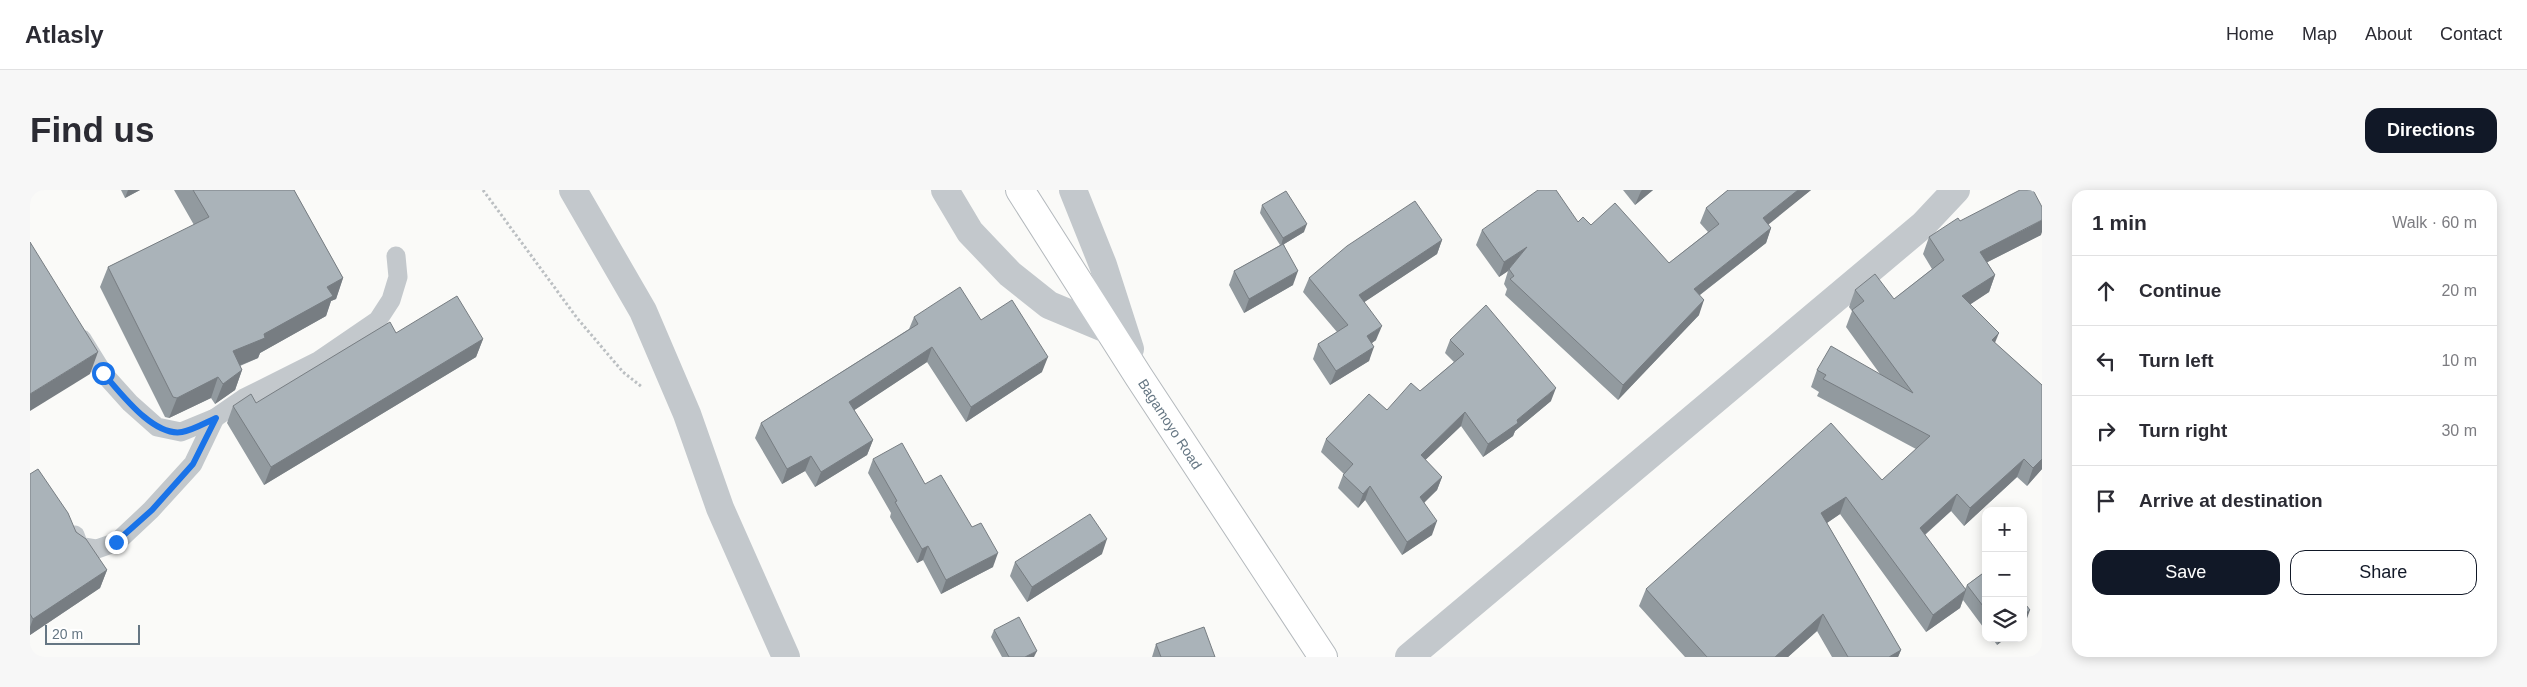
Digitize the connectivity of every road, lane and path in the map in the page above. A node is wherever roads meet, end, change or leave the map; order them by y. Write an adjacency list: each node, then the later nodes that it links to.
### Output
1 (483, 190): 11 (path)
2 (574, 190): 14 (street)
3 (945, 190): 9 (street)
4 (1020, 190): 9 (highway, Bagamoyo Road)
5 (1073, 190): 10 (street)
6 (1956, 190): 16 (street)
7 (396, 256): 12 (lane)
8 (74, 324): 12 (lane)
9 (1109, 330): 10 (highway, Bagamoyo Road)
10 (1139, 377): 15 (highway, Bagamoyo Road)
11 (645, 390)
12 (216, 418): 13 (lane)
13 (66, 519)
14 (786, 657)
15 (1323, 657)
16 (1409, 657)

